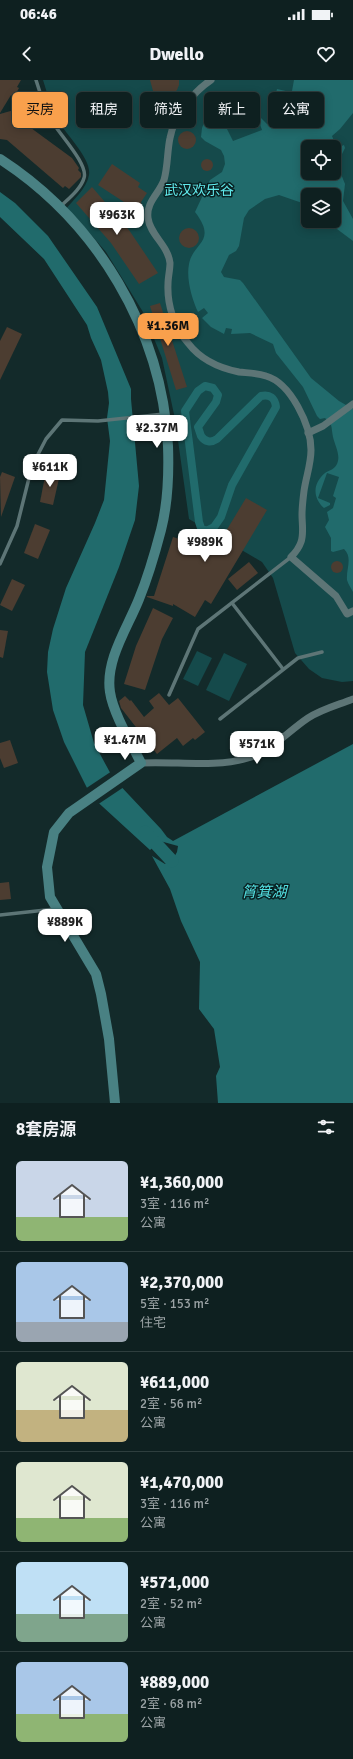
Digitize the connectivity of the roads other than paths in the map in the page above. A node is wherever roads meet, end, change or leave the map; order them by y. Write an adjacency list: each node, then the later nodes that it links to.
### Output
1 (36, 80): 4 (lane)
2 (211, 80): 7 (street)
3 (0, 159): 4 (street)
4 (60, 207): 6 (street)
5 (353, 404): 7 (street)
6 (165, 414): 9 (lane); 17 (street)
7 (308, 433): 8 (street)
8 (291, 557): 10 (lane); 11 (street)
9 (0, 564)
10 (232, 603): 13 (lane); 14 (lane)
11 (353, 611)
12 (322, 652): 13 (lane)
13 (283, 669): 16 (lane)
14 (169, 695)
15 (353, 699): 17 (street)
16 (220, 719)
17 (141, 763): 18 (street)
18 (56, 909): 19 (lane); 20 (street)
19 (0, 915)
20 (115, 1103)

